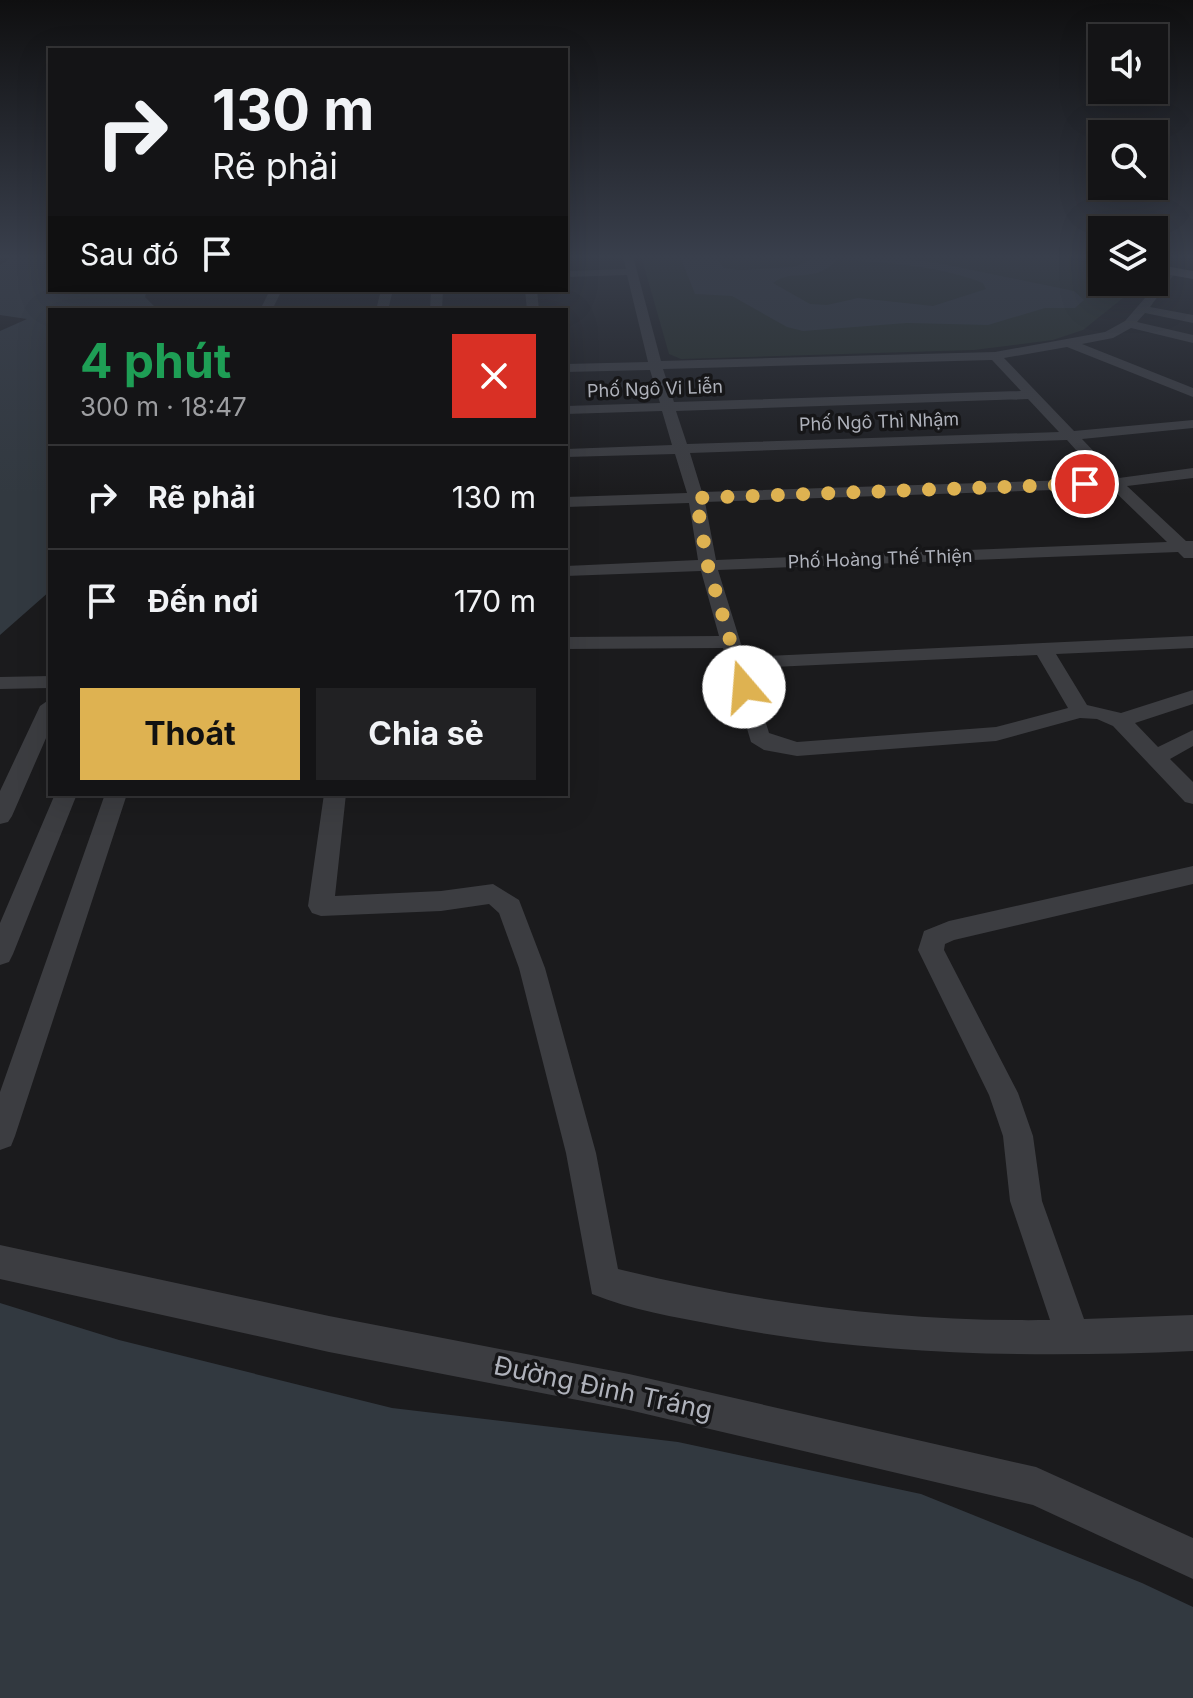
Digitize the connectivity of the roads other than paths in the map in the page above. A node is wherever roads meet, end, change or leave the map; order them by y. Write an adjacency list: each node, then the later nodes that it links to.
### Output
1 (648, 335): 5 (street)
2 (1108, 335): 3 (street)
3 (1069, 343): 4 (street); 7 (street)
4 (995, 356): 5 (street); 8 (street)
5 (656, 367): 6 (street); 9 (street)
6 (568, 368)
7 (1193, 393)
8 (1033, 395): 9 (street, Phố Ngô Vi Liễn); 12 (street)
9 (669, 407): 10 (street, Phố Ngô Vi Liễn); 13 (street)
10 (568, 410)
11 (1193, 424): 12 (street, Phố Ngô Thì Nhậm)
12 (1070, 436): 13 (street, Phố Ngô Thì Nhậm); 16 (street)
13 (682, 449): 14 (street, Phố Ngô Thì Nhậm); 17 (street)
14 (568, 453)
15 (1193, 473): 16 (street)
16 (1115, 483): 17 (street); 19 (street)
17 (696, 498): 18 (street); 20 (street)
18 (568, 502)
19 (1189, 550): 20 (street, Phố Hoàng Thế Thiện)
20 (708, 566): 21 (street, Phố Hoàng Thế Thiện); 25 (street)
21 (568, 571)
22 (1193, 642): 24 (street)
23 (568, 643): 25 (street)
24 (1043, 648): 25 (street); 30 (street)
25 (732, 652): 30 (street)
26 (48, 682): 27 (street)
27 (0, 683)
28 (1193, 697): 31 (street)
29 (48, 710): 38 (street)
30 (1080, 711): 31 (street)
31 (1120, 721): 33 (street)
32 (1193, 737): 33 (street)
33 (1157, 757): 37 (street)
34 (65, 796): 40 (street)
35 (115, 796): 41 (street)
36 (335, 796): 44 (street)
37 (1193, 796)
38 (0, 816)
39 (1193, 875): 44 (street)
40 (0, 954)
41 (0, 1136)
42 (0, 1262): 45 (street, Đường Đinh Tráng)
43 (1193, 1333): 44 (street)
44 (1074, 1340)
45 (1193, 1559)

